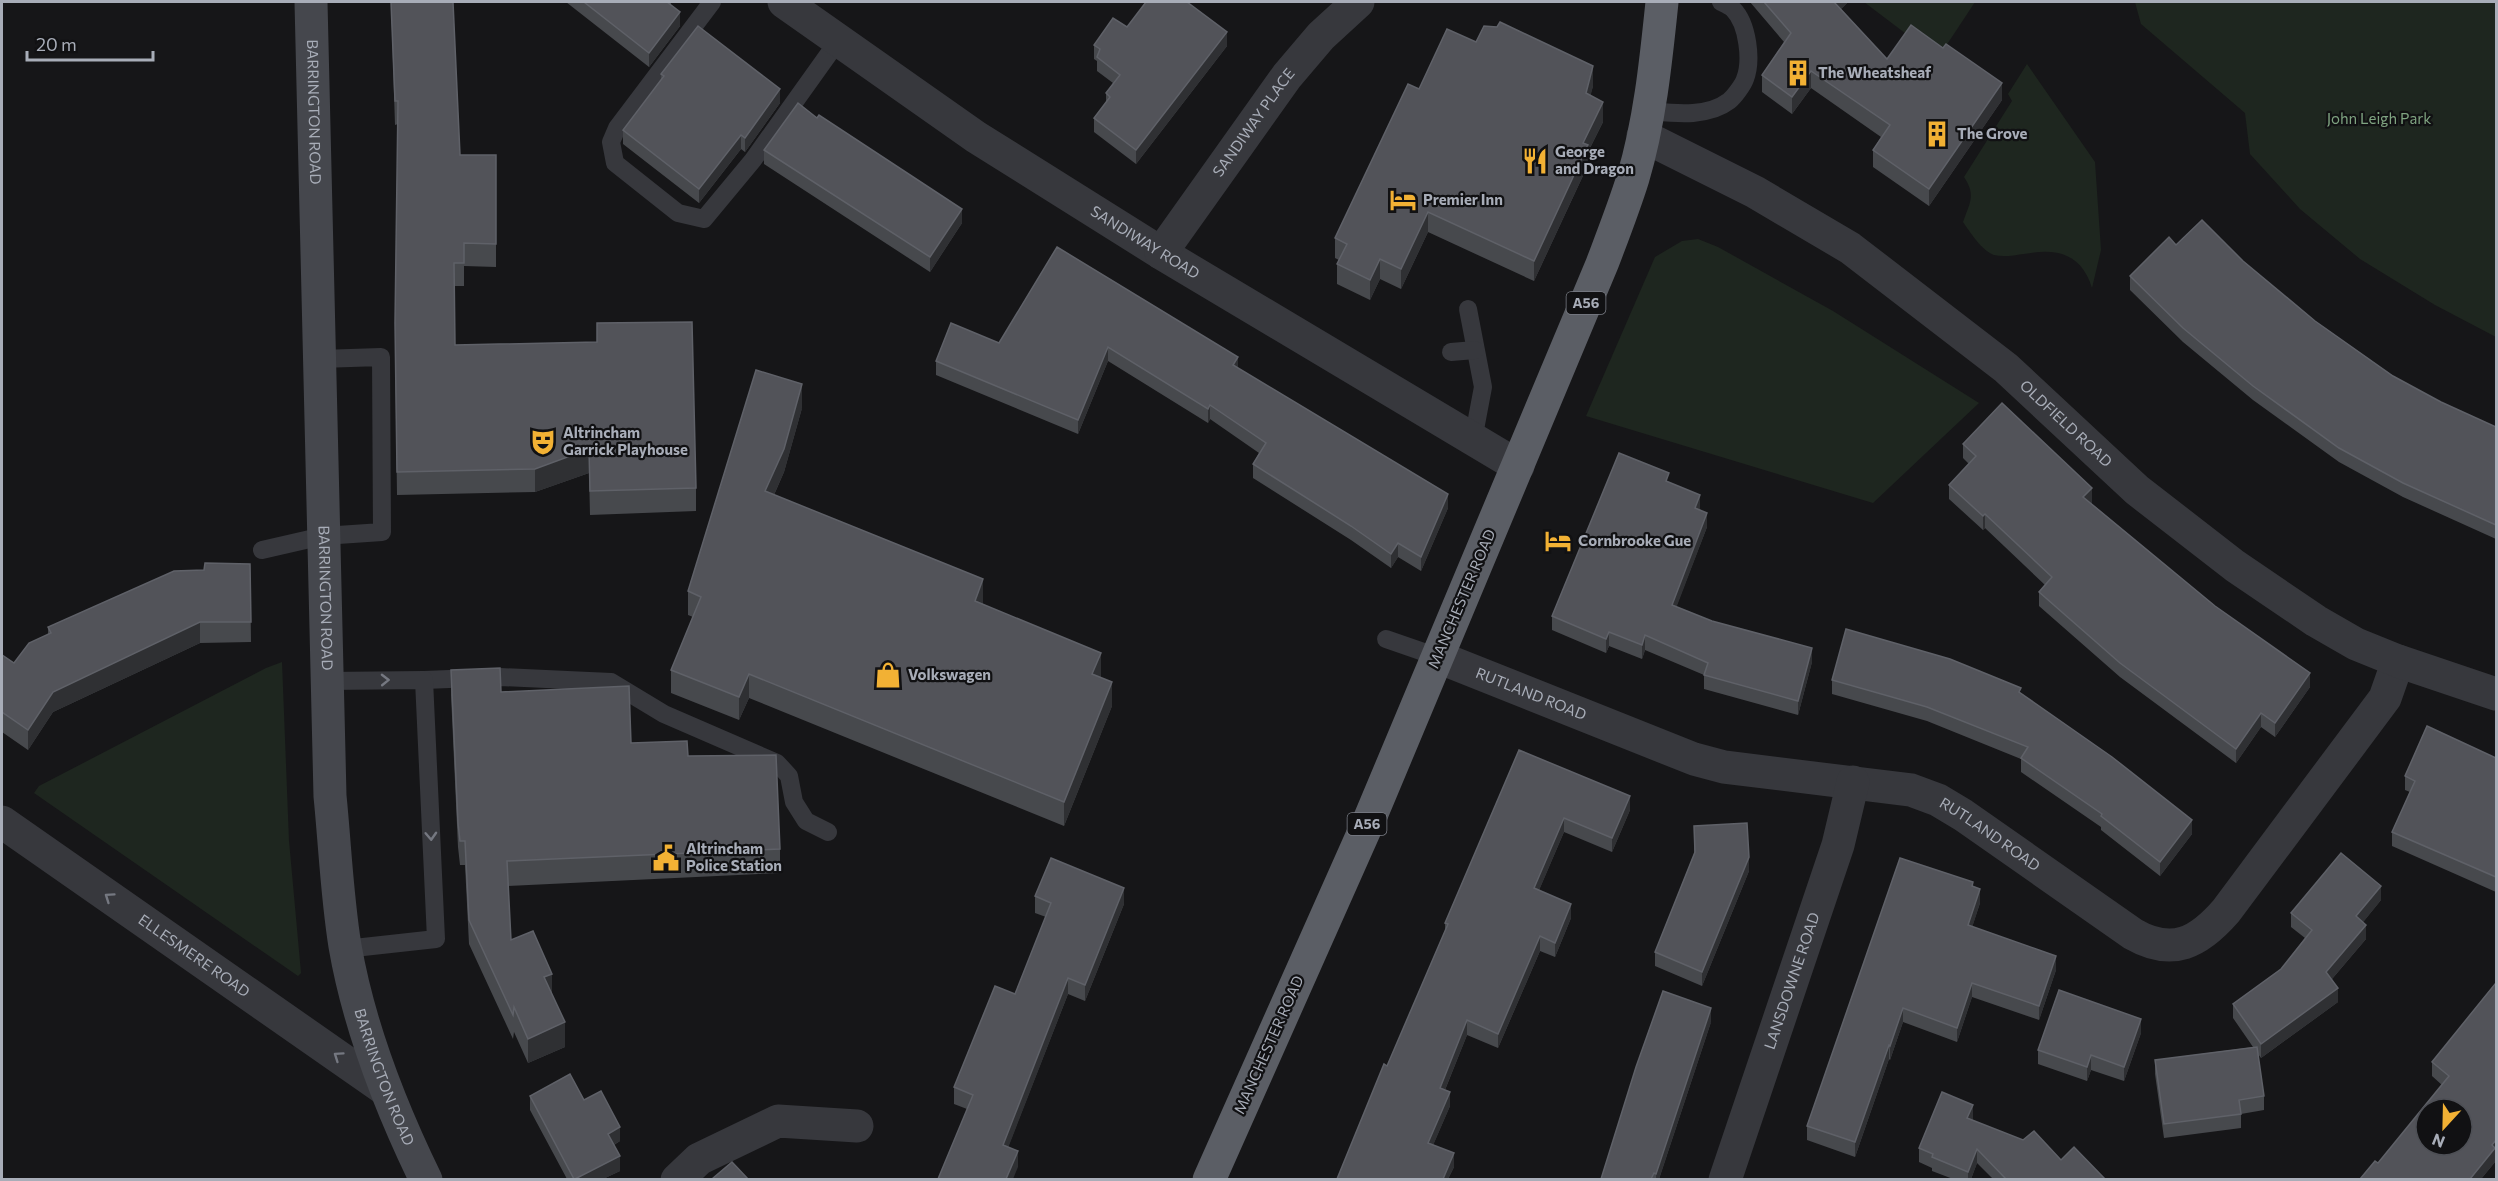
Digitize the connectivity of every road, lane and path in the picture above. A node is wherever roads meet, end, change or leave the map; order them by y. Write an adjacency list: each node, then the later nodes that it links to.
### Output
1 (311, 2): 13 (main road, BARRINGTON ROAD)
2 (712, 2): 7 (lane)
3 (783, 2): 7 (street, SANDIWAY ROAD)
4 (1358, 2): 9 (street, SANDIWAY PLACE)
5 (1662, 2): 8 (highway, MANCHESTER ROAD / A56)
6 (1721, 2): 8 (lane)
7 (838, 41): 9 (street, SANDIWAY ROAD)
8 (1645, 123): 15 (highway, MANCHESTER ROAD / A56); 20 (street, OLDFIELD ROAD)
9 (1161, 253): 14 (street, SANDIWAY ROAD)
10 (1468, 309): 11 (lane)
11 (1475, 350): 12 (lane); 14 (lane)
12 (1451, 352)
13 (320, 359): 16 (main road, BARRINGTON ROAD); 16 (lane)
14 (1473, 440): 15 (street, SANDIWAY ROAD)
15 (1518, 466): 19 (highway, MANCHESTER ROAD / A56)
16 (323, 536): 17 (lane); 22 (main road, BARRINGTON ROAD)
17 (262, 550)
18 (1386, 639): 19 (lane)
19 (1438, 657): 24 (street, RUTLAND ROAD); 32 (highway, MANCHESTER ROAD / A56)
20 (2398, 661): 23 (street, OLDFIELD ROAD); 24 (street, RUTLAND ROAD)
21 (424, 680): 22 (lane, one-way to 21); 26 (lane); 27 (lane, one-way to 27)
22 (327, 681): 27 (main road, BARRINGTON ROAD)
23 (2496, 694)
24 (1853, 782): 33 (street, LANSDOWNE ROAD)
25 (2, 822): 28 (street, ELLESMERE ROAD, one-way to 25)
26 (828, 832)
27 (345, 949): 28 (main road, BARRINGTON ROAD)
28 (386, 1090): 30 (main road, BARRINGTON ROAD)
29 (857, 1126): 31 (street)
30 (426, 1179)
31 (677, 1179)
32 (1209, 1179)
33 (1726, 1179)

